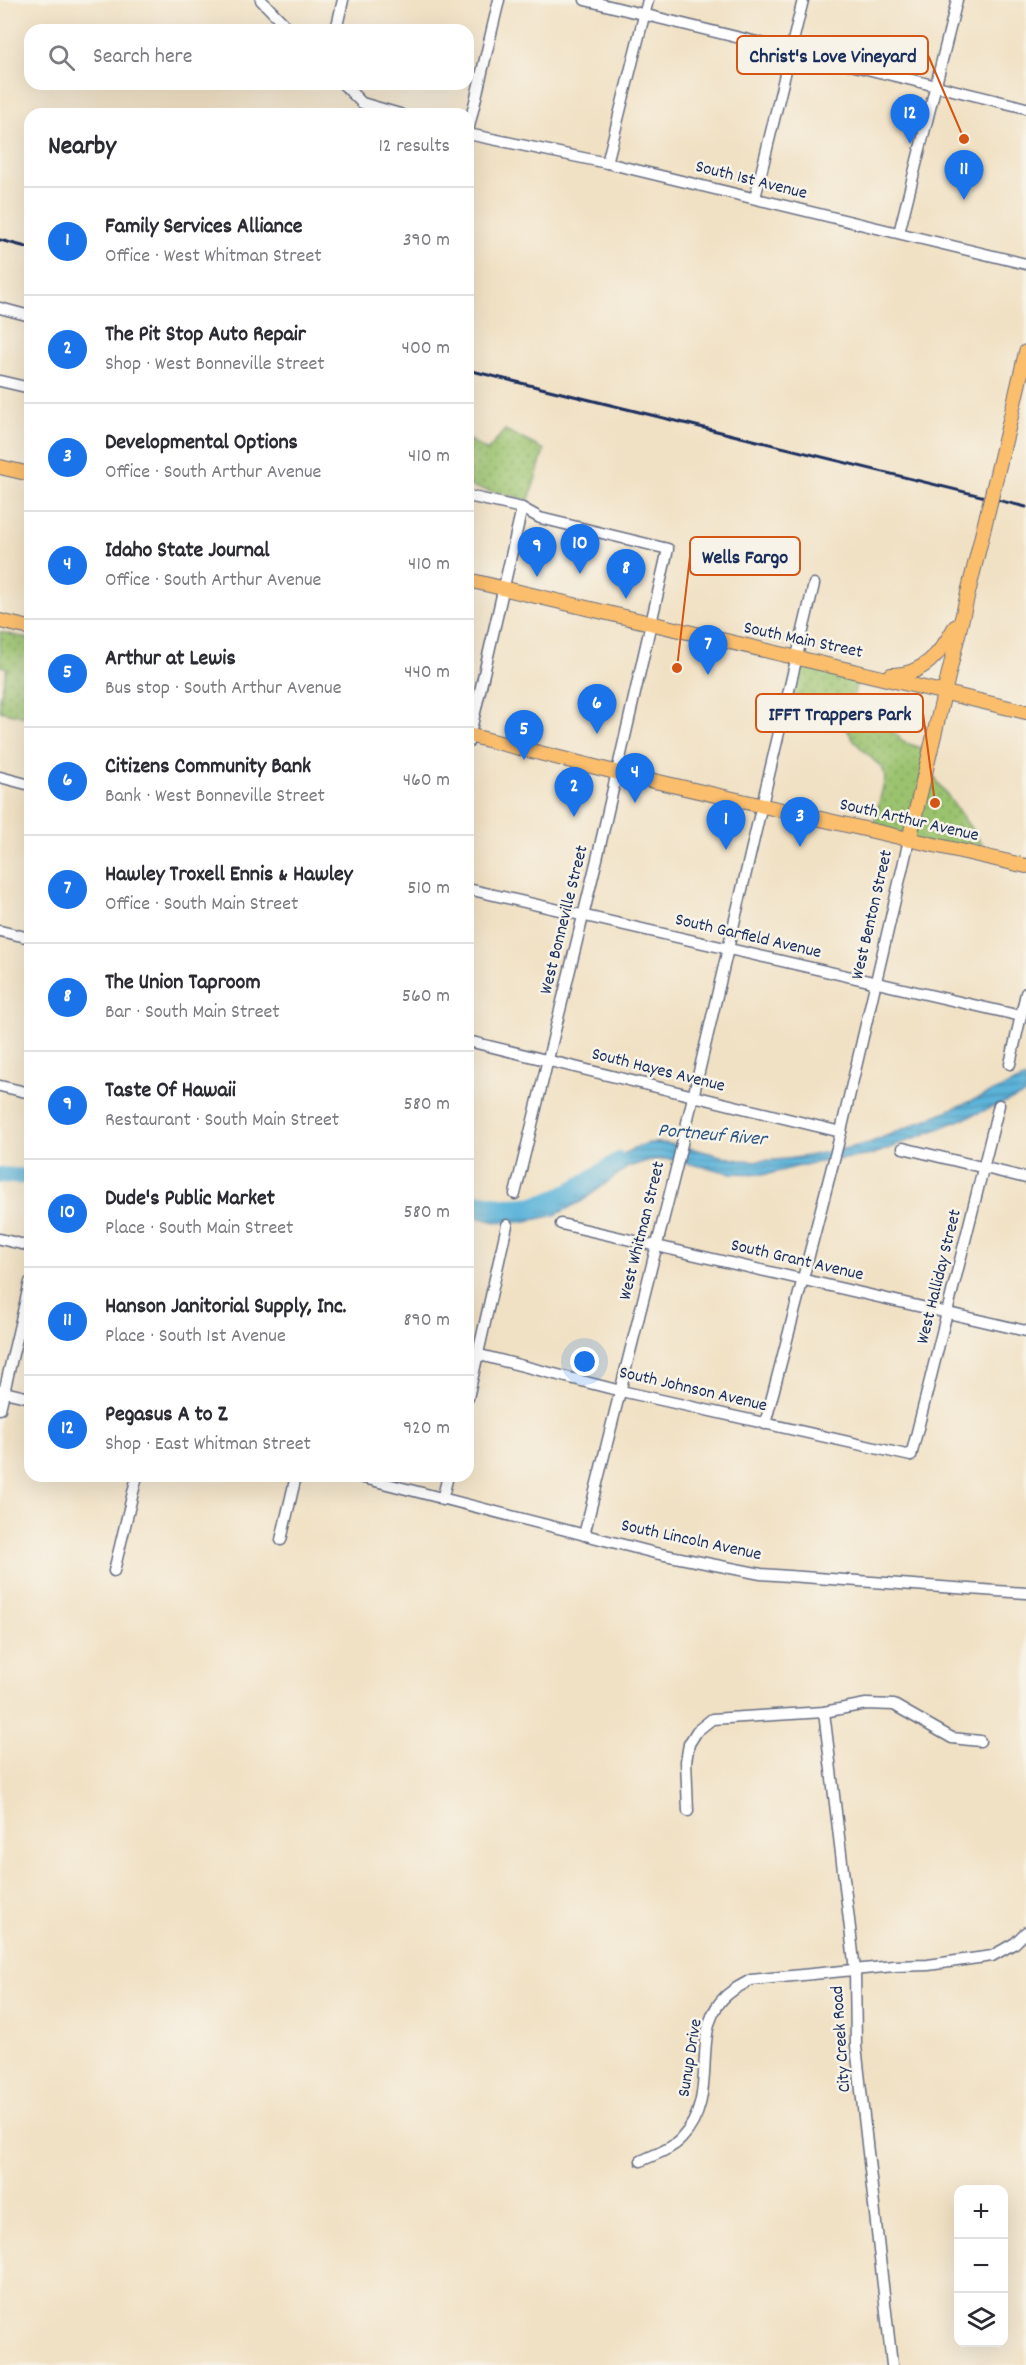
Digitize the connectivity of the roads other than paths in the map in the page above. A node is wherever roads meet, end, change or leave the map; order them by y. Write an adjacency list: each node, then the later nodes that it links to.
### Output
1 (261, 0): 9 (street)
2 (343, 0): 10 (street)
3 (499, 0): 15 (street)
4 (585, 0): 8 (street)
5 (648, 0): 8 (street)
6 (803, 0): 11 (street)
7 (957, 0): 12 (street)
8 (645, 14): 11 (street); 18 (street)
9 (284, 24)
10 (337, 24)
11 (790, 52): 12 (street); 19 (street)
12 (935, 87): 16 (street); 20 (street)
13 (349, 90): 14 (street)
14 (377, 108)
15 (471, 108)
16 (1026, 108)
17 (474, 133): 18 (street, South 1st Avenue)
18 (607, 163): 19 (street, South 1st Avenue)
19 (755, 198): 20 (street, South 1st Avenue)
20 (899, 233): 21 (street, South 1st Avenue)
21 (1026, 264)
22 (0, 308): 23 (street)
23 (24, 314)
24 (1026, 352): 34 (main road, West Benton Street, bridge)
25 (0, 381): 26 (street)
26 (24, 387)
27 (0, 467): 28 (main road)
28 (24, 473)
29 (474, 497): 30 (street)
30 (522, 508): 33 (street); 36 (street, West Bonneville Street)
31 (474, 582): 33 (main road, South Main Street)
32 (814, 584): 38 (street, West Whitman Street)
33 (504, 589): 36 (main road, South Main Street); 42 (street)
34 (964, 609): 39 (main road); 40 (main road, West Benton Street)
35 (0, 621): 37 (main road)
36 (650, 625): 38 (main road, South Main Street); 44 (street, West Bonneville Street)
37 (24, 626)
38 (795, 659): 39 (main road, South Main Street); 47 (street, West Whitman Street)
39 (868, 674): 40 (main road, South Main Street)
40 (944, 694): 41 (main road, South Main Street); 48 (main road, West Benton Street)
41 (1026, 712)
42 (474, 717)
43 (474, 739): 44 (main road, South Arthur Avenue)
44 (615, 772): 47 (main road, South Arthur Avenue); 51 (street, West Bonneville Street)
45 (0, 777): 46 (street)
46 (24, 783)
47 (760, 806): 48 (main road, South Arthur Avenue); 54 (street, West Whitman Street)
48 (909, 840): 49 (main road, South Arthur Avenue); 55 (street, West Benton Street)
49 (1026, 866)
50 (474, 890): 51 (street, South Garfield Avenue)
51 (583, 915): 54 (street, South Garfield Avenue); 59 (street, West Bonneville Street)
52 (0, 931): 53 (street)
53 (24, 937)
54 (728, 949): 55 (street, South Garfield Avenue); 63 (street, West Whitman Street)
55 (876, 983): 57 (street, South Garfield Avenue); 65 (street, West Benton Street)
56 (1026, 993): 57 (street)
57 (1021, 1017): 60 (street)
58 (474, 1042): 59 (street, South Hayes Avenue)
59 (547, 1060): 63 (street, South Hayes Avenue); 69 (street, West Bonneville Street)
60 (1010, 1064)
61 (0, 1086): 62 (street)
62 (24, 1092)
63 (693, 1096): 65 (street, South Hayes Avenue); 74 (street, West Whitman Street)
64 (999, 1105): 67 (street, West Halliday Street)
65 (841, 1132): 75 (street, West Benton Street)
66 (903, 1148): 67 (street)
67 (984, 1168): 68 (street); 77 (street, West Halliday Street)
68 (1026, 1178)
69 (515, 1194)
70 (561, 1224): 74 (street, South Grant Avenue)
71 (507, 1226): 79 (street)
72 (0, 1239): 73 (street)
73 (24, 1245)
74 (656, 1246): 75 (street, South Grant Avenue); 82 (street, West Whitman Street)
75 (804, 1279): 77 (street, South Grant Avenue); 85 (street, West Benton Street)
76 (24, 1305): 81 (street)
77 (948, 1312): 78 (street, South Grant Avenue); 86 (street, West Halliday Street)
78 (1026, 1331)
79 (474, 1349)
80 (474, 1353): 82 (street, South Johnson Avenue)
81 (2, 1391): 83 (street); 84 (street)
82 (621, 1391): 85 (street, South Johnson Avenue); 92 (street, West Whitman Street)
83 (24, 1396)
84 (0, 1409)
85 (765, 1424): 86 (street, South Johnson Avenue)
86 (911, 1456)
87 (136, 1482): 94 (street)
88 (295, 1482): 93 (street)
89 (378, 1482): 91 (street, South Lincoln Avenue)
90 (446, 1482): 91 (street)
91 (442, 1500): 92 (street, South Lincoln Avenue)
92 (584, 1535): 95 (street, South Lincoln Avenue)
93 (281, 1540)
94 (114, 1571)
95 (1026, 1593)
96 (824, 1712): 97 (street); 98 (street); 100 (street, City Creek Road)
97 (980, 1742)
98 (688, 1811)
99 (1026, 1932): 100 (street)
100 (855, 1970): 101 (street, Sunup Drive); 102 (street, City Creek Road)
101 (641, 2162)
102 (892, 2365)

